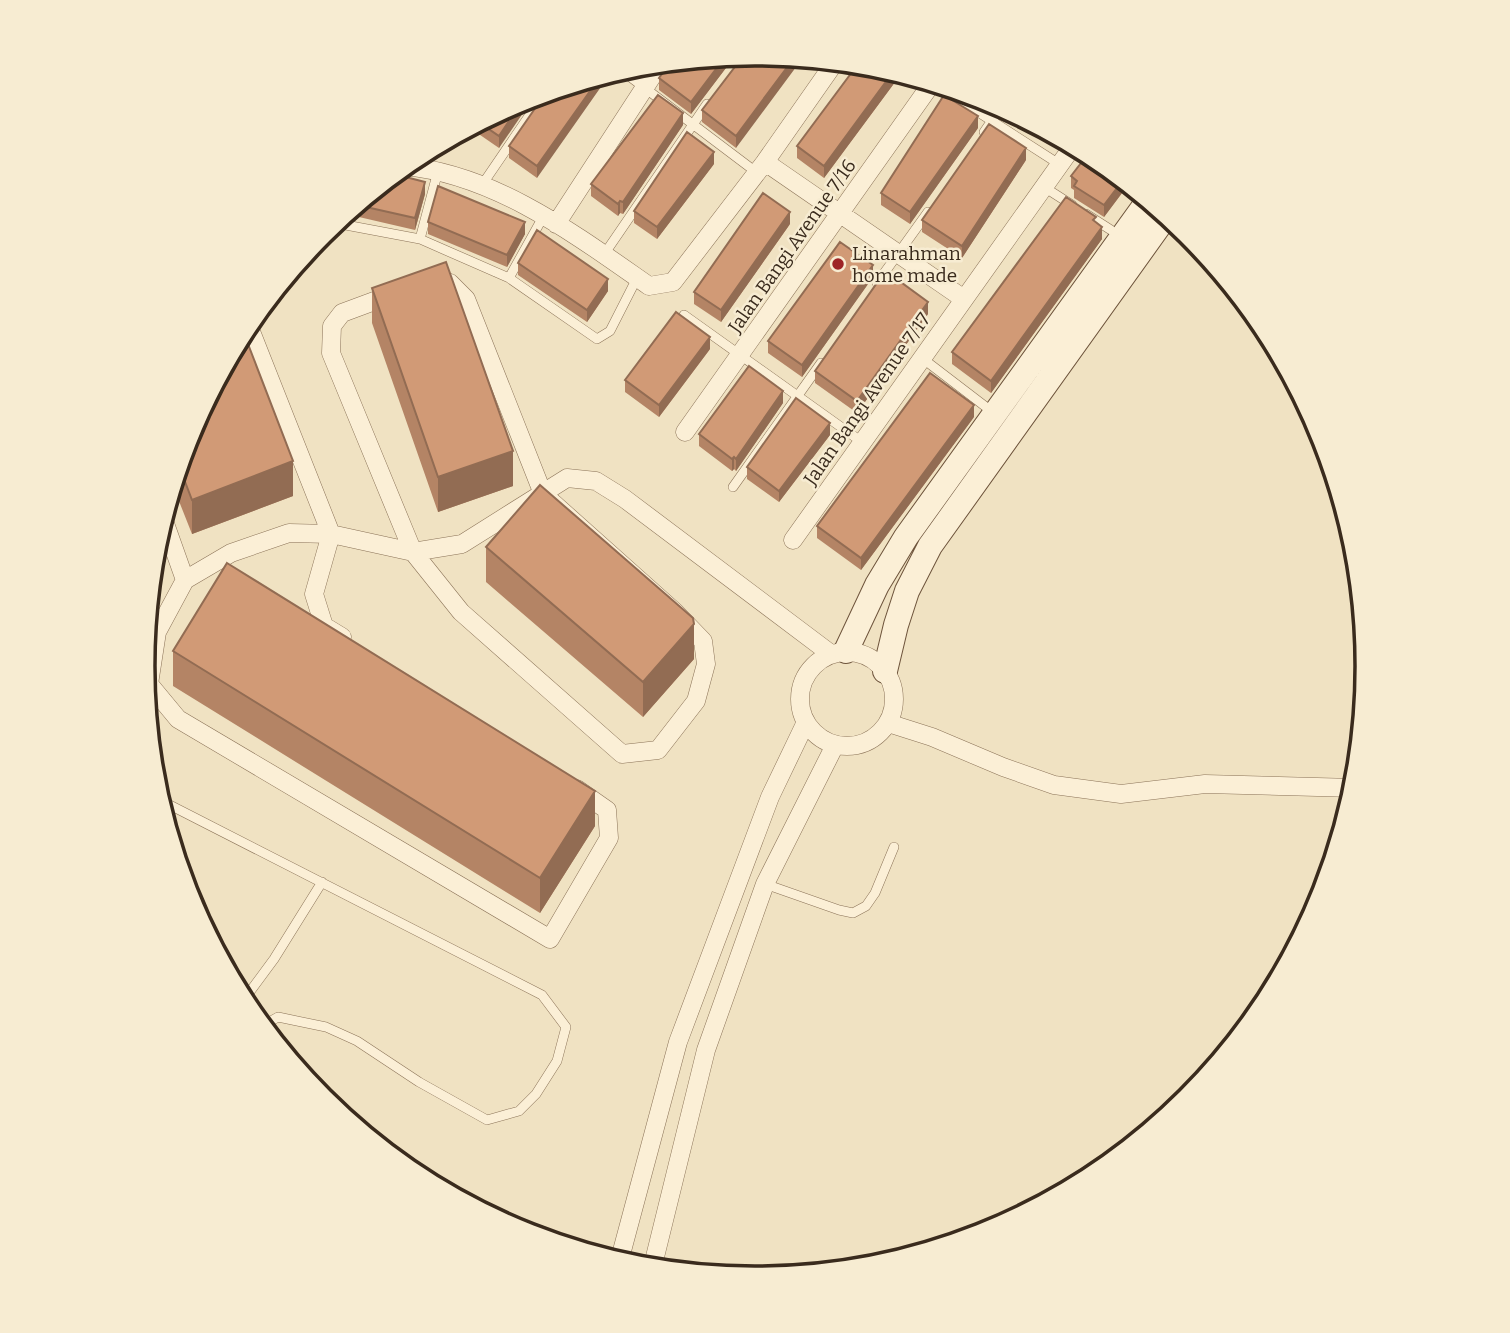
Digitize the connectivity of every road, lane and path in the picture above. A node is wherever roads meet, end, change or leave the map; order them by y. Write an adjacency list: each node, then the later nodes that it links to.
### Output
1 (828, 72): 15 (street)
2 (652, 76): 4 (street)
3 (633, 79): 4 (lane)
4 (644, 87): 11 (lane); 23 (street)
5 (928, 92): 22 (street, Jalan Bangi Avenue 7/16)
6 (715, 94): 11 (lane)
7 (968, 105): 10 (lane)
8 (534, 109): 18 (lane)
9 (995, 117): 10 (lane)
10 (992, 121): 12 (lane); 14 (lane)
11 (692, 124): 15 (lane); 29 (lane)
12 (976, 143)
13 (1067, 154): 14 (street, Jalan Bangi Avenue 7/17)
14 (1059, 164): 19 (street, Jalan Bangi Avenue 7/17)
15 (760, 167): 22 (street); 31 (street)
16 (421, 169): 17 (street)
17 (438, 171): 18 (street); 27 (lane)
18 (482, 185): 23 (street)
19 (1044, 187): 26 (lane); 33 (street, Jalan Bangi Avenue 7/17)
20 (937, 198): 28 (lane)
21 (1143, 208): 52 (street)
22 (840, 214): 28 (street); 37 (street, Jalan Bangi Avenue 7/16)
23 (550, 221): 29 (street); 30 (lane)
24 (1160, 224): 53 (street)
25 (348, 225): 27 (lane)
26 (1111, 230)
27 (420, 239): 30 (lane)
28 (898, 254): 32 (lane); 33 (street)
29 (603, 256): 31 (street)
30 (509, 278): 31 (lane)
31 (637, 278)
32 (875, 286)
33 (964, 299): 38 (street, Jalan Bangi Avenue 7/17)
34 (684, 315): 37 (lane)
35 (253, 337): 45 (street)
36 (829, 352): 39 (lane)
37 (740, 355): 39 (lane); 41 (street, Jalan Bangi Avenue 7/16)
38 (922, 358): 40 (lane); 42 (street, Jalan Bangi Avenue 7/17)
39 (798, 396): 42 (lane); 43 (lane)
40 (986, 407)
41 (685, 432)
42 (862, 442): 47 (street, Jalan Bangi Avenue 7/17)
43 (733, 487)
44 (543, 494): 48 (street); 48 (street); 48 (street); 52 (street)
45 (331, 534): 48 (street); 49 (street); 51 (street)
46 (170, 536): 49 (street)
47 (793, 540)
48 (413, 552)
49 (186, 580): 50 (street)
50 (156, 641)
51 (358, 647)
52 (839, 653): 53 (street); 55 (street)
53 (886, 671): 56 (street)
54 (156, 692): 58 (street)
55 (806, 722): 57 (street); 66 (street)
56 (888, 723): 57 (street); 59 (street)
57 (835, 745): 63 (street)
58 (566, 782)
59 (1342, 788)
60 (172, 806): 62 (lane)
61 (894, 847): 63 (lane)
62 (322, 883): 64 (lane); 65 (lane)
63 (765, 884): 67 (street)
64 (250, 991)
65 (271, 1021)
66 (622, 1251)
67 (655, 1258)

